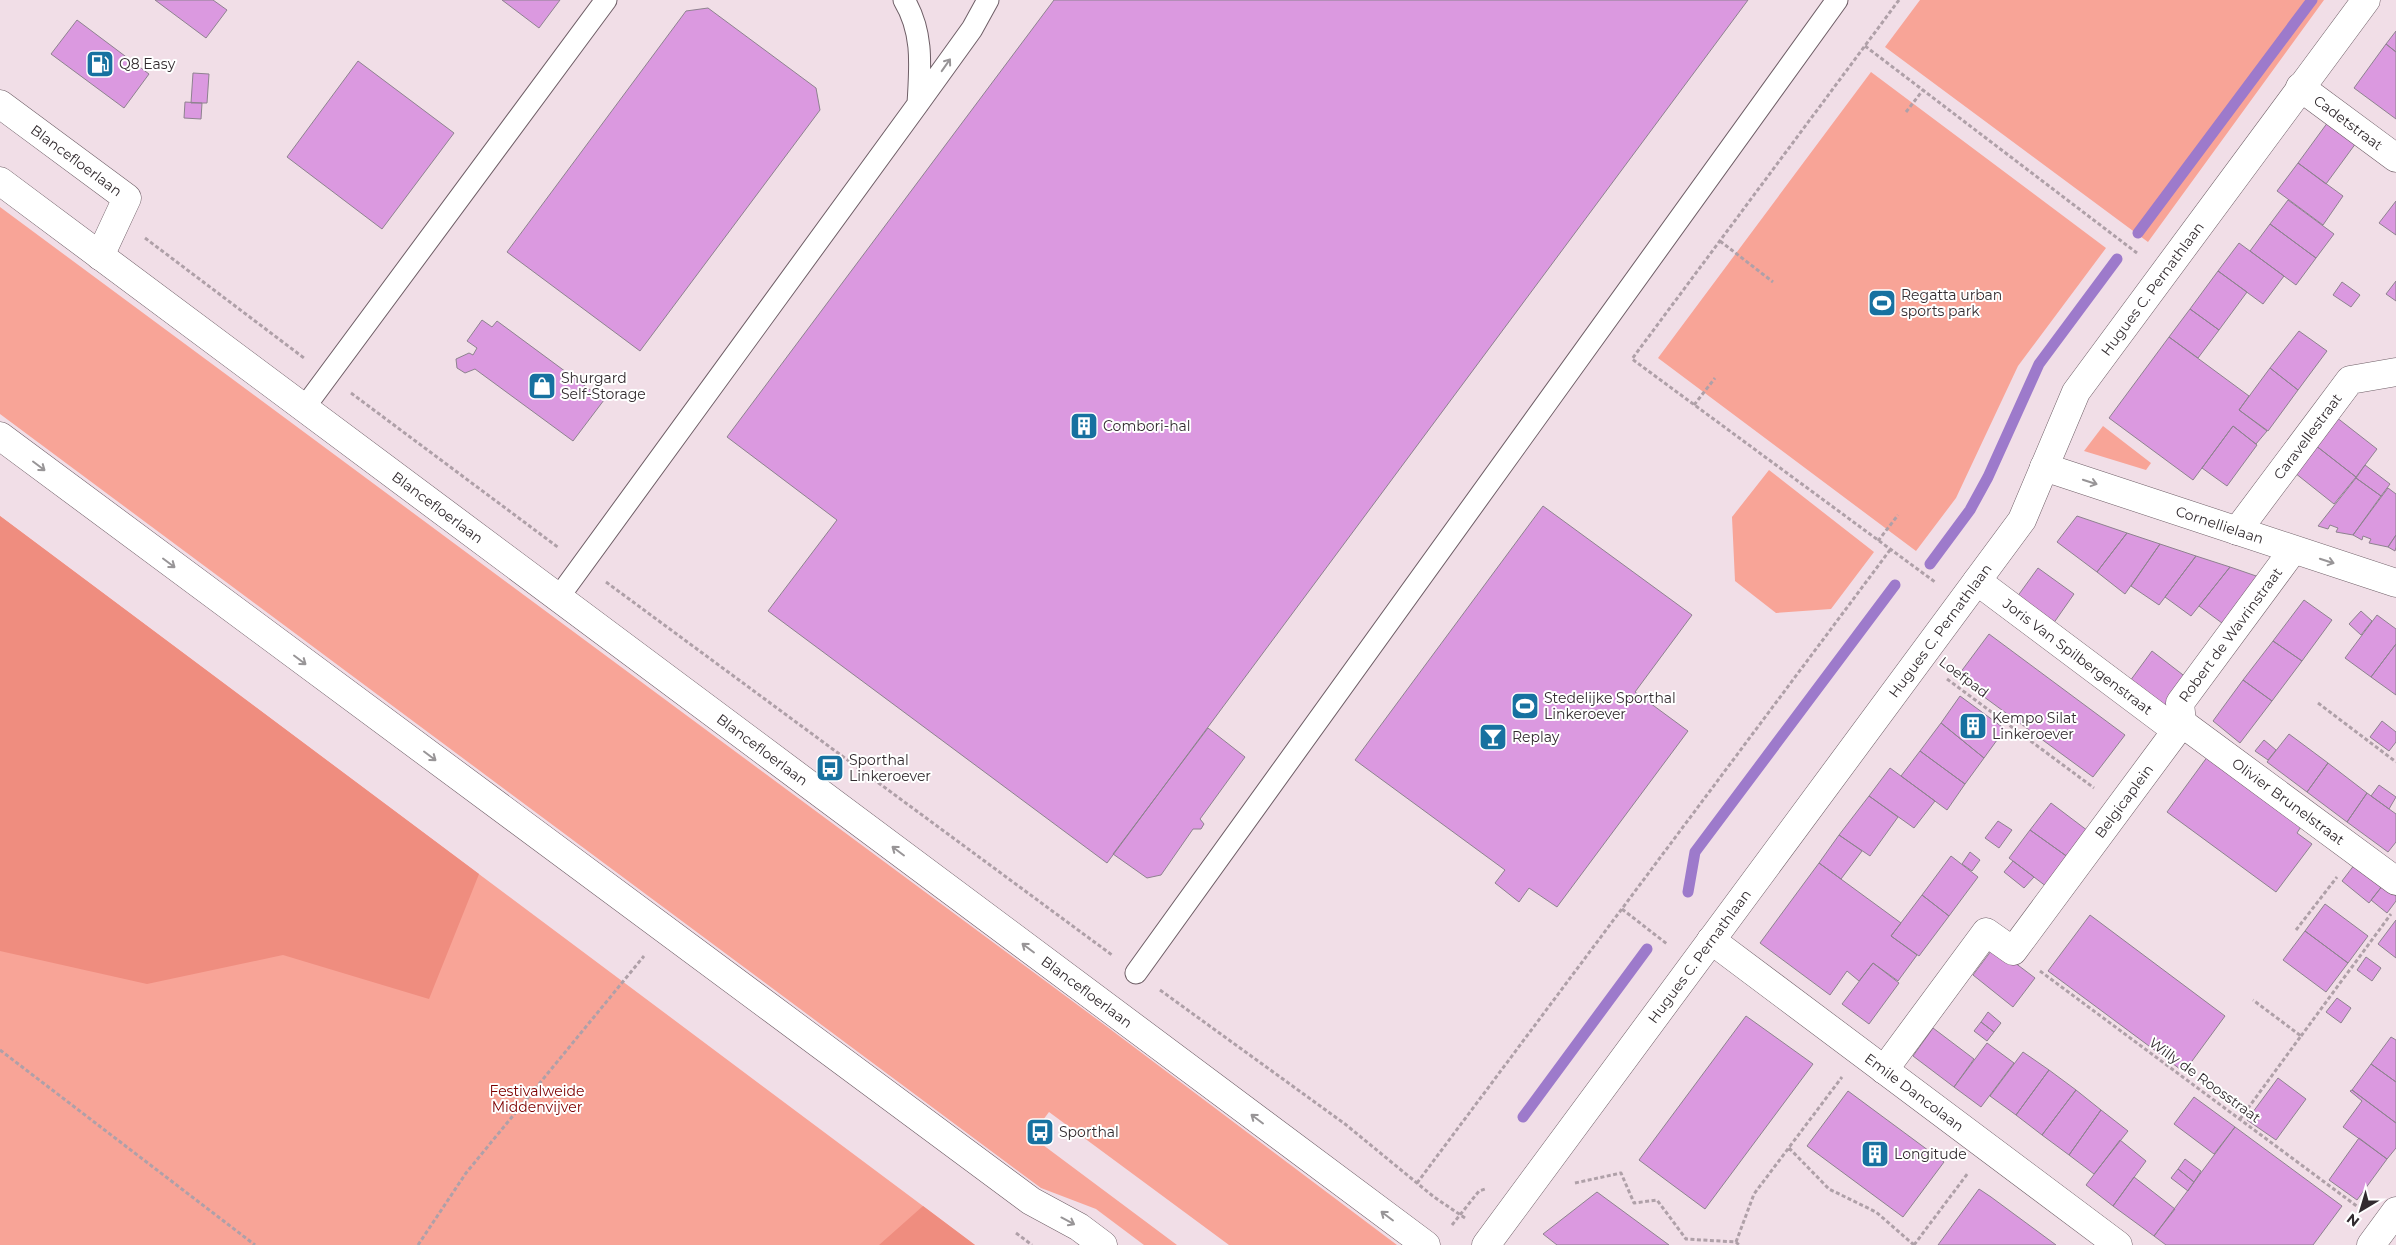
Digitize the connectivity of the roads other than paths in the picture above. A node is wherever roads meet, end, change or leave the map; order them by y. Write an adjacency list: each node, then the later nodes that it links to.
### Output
1 (606, 0): 13 (lane)
2 (904, 0): 8 (lane)
3 (988, 0): 8 (lane, one-way to 3)
4 (1837, 0): 24 (lane)
5 (2366, 0): 6 (street, Hugues C. Pernathlaan)
6 (2300, 87): 9 (street, Cadetstraat); 15 (street, Hugues C. Pernathlaan)
7 (0, 104): 11 (street, Blancefloerlaan)
8 (918, 104): 20 (lane)
9 (2396, 158)
10 (0, 181): 11 (street, Blancefloerlaan)
11 (100, 256): 13 (street, Blancefloerlaan)
12 (2396, 372): 16 (street, Caravellestraat)
13 (304, 408): 20 (street, Blancefloerlaan)
14 (0, 436): 27 (street, one-way to 27)
15 (2044, 467): 16 (street, Cornellielaan, one-way to 16); 19 (street, Hugues C. Pernathlaan)
16 (2237, 531): 17 (street, Cornellielaan)
17 (2293, 550): 18 (street, Cornellielaan, one-way to 18); 21 (street, Robert de Wavrinstraat)
18 (2396, 583)
19 (1969, 591): 21 (street, Joris Van Spilbergenstraat); 23 (street, Hugues C. Pernathlaan)
20 (558, 598): 28 (street, Blancefloerlaan, one-way to 20)
21 (2182, 723): 22 (street, Olivier Brunelstraat); 25 (street, Belgicaplein)
22 (2396, 881)
23 (1711, 940): 25 (street, Emile Dancolaan); 26 (street, Hugues C. Pernathlaan)
24 (1136, 973)
25 (1884, 1070): 29 (street, Emile Dancolaan)
26 (1489, 1240)
27 (1103, 1245)
28 (1426, 1245)
29 (2118, 1245)

